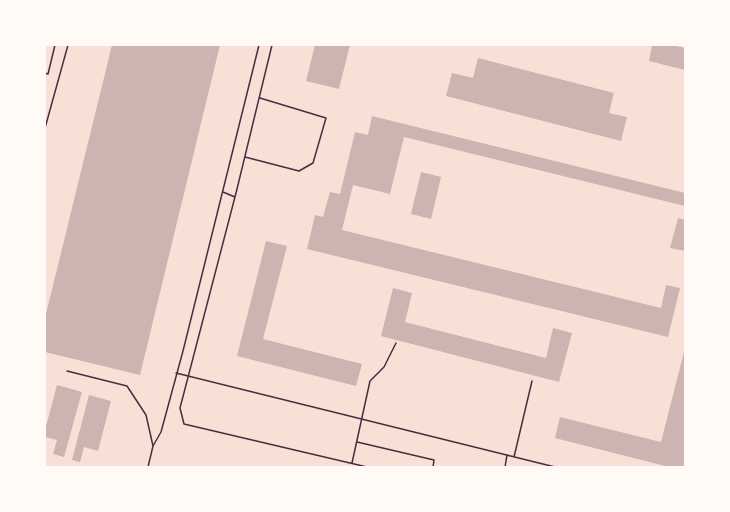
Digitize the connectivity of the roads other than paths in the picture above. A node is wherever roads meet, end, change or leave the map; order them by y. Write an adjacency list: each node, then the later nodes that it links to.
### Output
1 (55, 45): 5 (lane)
2 (68, 45): 7 (lane)
3 (259, 45): 9 (lane)
4 (272, 45): 6 (lane)
5 (45, 73)
6 (260, 98): 8 (lane); 8 (lane)
7 (45, 128)
8 (245, 157): 10 (lane)
9 (223, 192): 10 (lane); 13 (lane)
10 (235, 197): 14 (lane)
11 (396, 343): 16 (lane)
12 (67, 371): 18 (lane)
13 (176, 373): 14 (lane); 18 (lane)
14 (188, 377): 16 (lane); 21 (lane)
15 (532, 381): 20 (lane)
16 (362, 420): 17 (lane); 19 (lane)
17 (356, 442): 21 (lane); 24 (lane)
18 (153, 446): 22 (lane)
19 (507, 455): 20 (lane); 25 (lane)
20 (514, 457): 26 (lane)
21 (352, 463): 23 (lane)
22 (148, 467)
23 (367, 467)
24 (433, 467)
25 (504, 467)
26 (556, 467)

